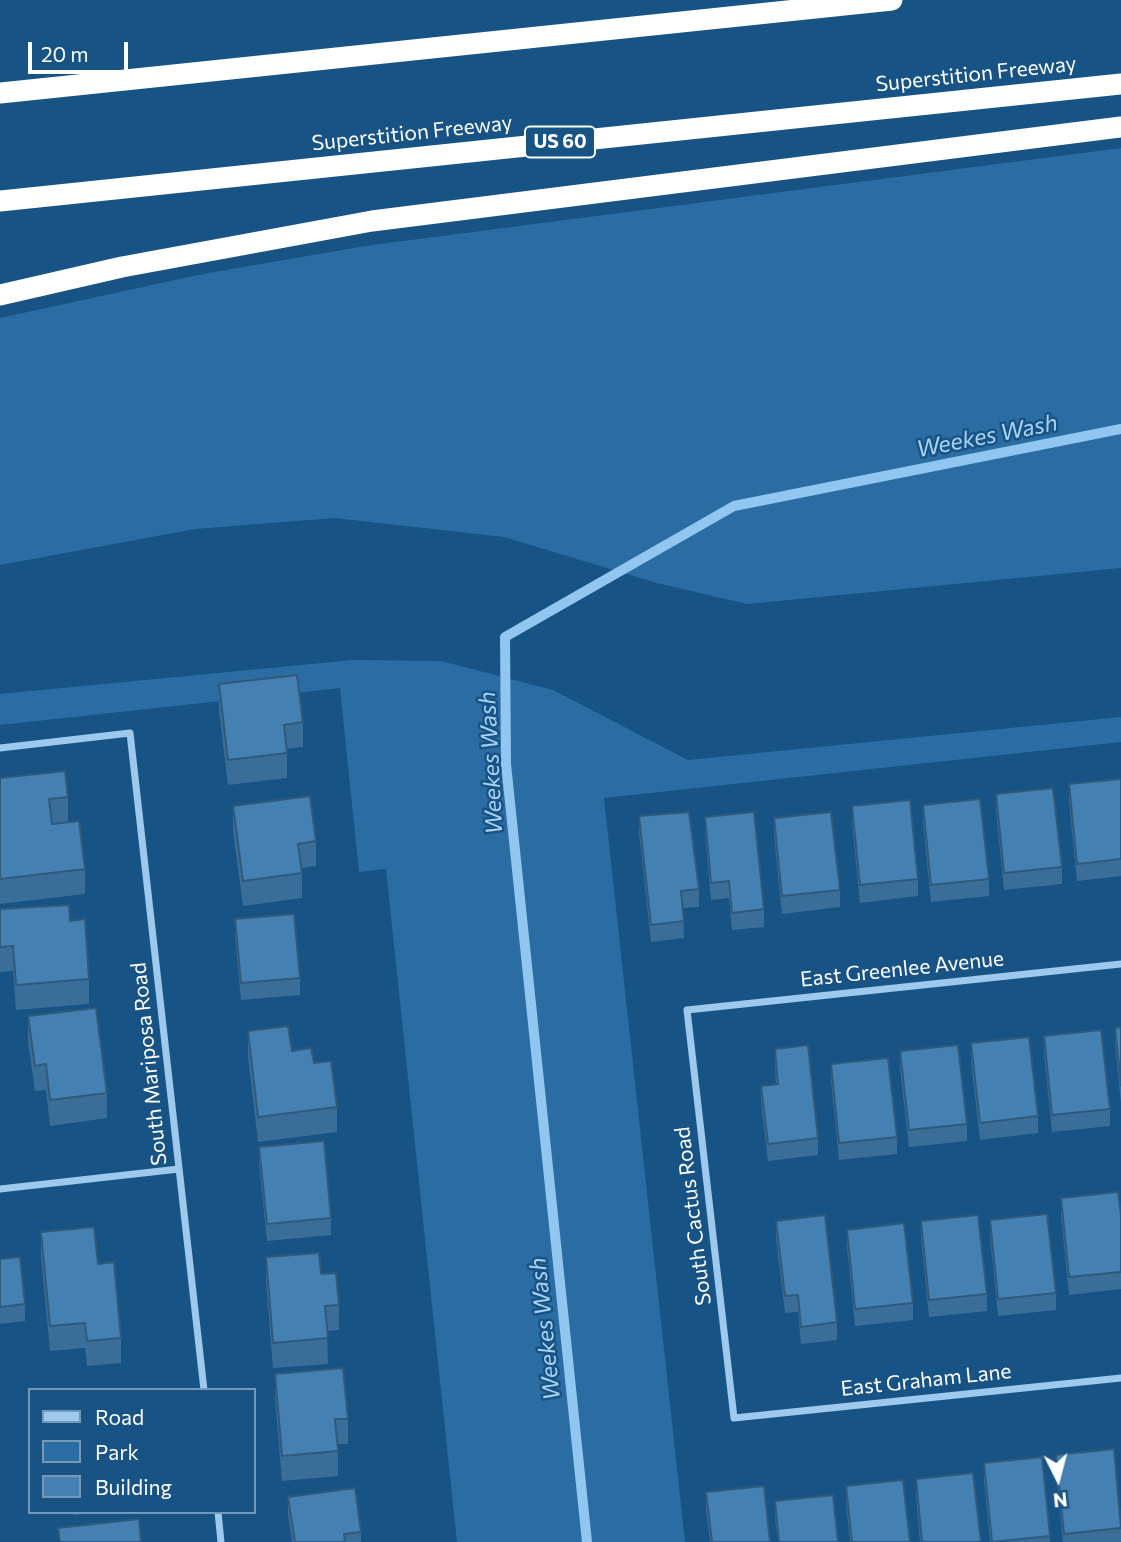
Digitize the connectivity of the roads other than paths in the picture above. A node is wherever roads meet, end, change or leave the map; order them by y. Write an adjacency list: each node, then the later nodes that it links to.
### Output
1 (892, 0): 3 (highway)
2 (1121, 84): 5 (highway, Superstition Freeway / US 60)
3 (0, 93)
4 (1121, 127): 6 (highway)
5 (0, 201)
6 (0, 295)
7 (0, 748): 10 (street, South Mariposa Road)
8 (1121, 964): 9 (street, East Greenlee Avenue)
9 (687, 1010): 14 (street, South Cactus Road)
10 (179, 1169): 11 (street); 13 (street, South Mariposa Road)
11 (0, 1189)
12 (1121, 1377): 14 (street, East Graham Lane)
13 (204, 1388)
14 (734, 1418)
15 (218, 1514): 16 (street)
16 (221, 1542)

